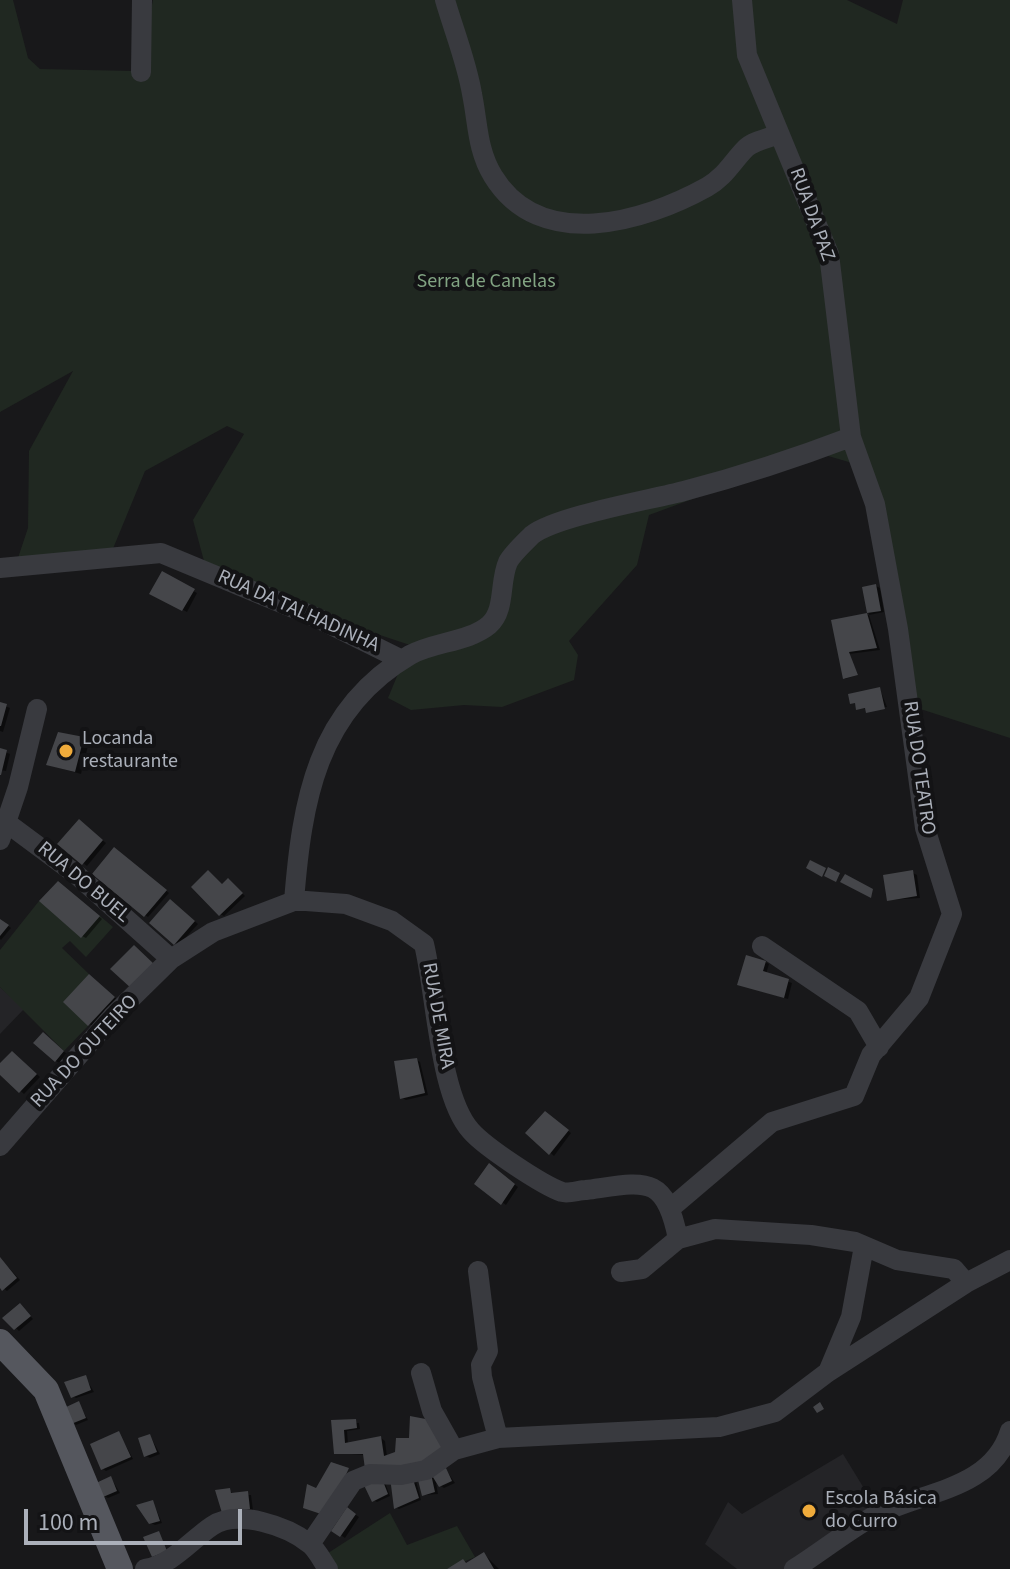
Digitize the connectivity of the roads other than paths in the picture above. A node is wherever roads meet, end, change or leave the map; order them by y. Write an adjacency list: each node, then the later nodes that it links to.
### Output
1 (142, 0): 4 (street)
2 (445, 0): 5 (street)
3 (742, 0): 5 (street, RUA DA PAZ)
4 (141, 72)
5 (779, 134): 6 (street, RUA DA PAZ)
6 (851, 437): 8 (street, RUA DA TALHADINHA); 14 (street, RUA DO TEATRO)
7 (0, 568): 8 (street, RUA DA TALHADINHA)
8 (402, 660): 11 (street)
9 (37, 709): 10 (street)
10 (3, 831): 13 (street, RUA DO BUEL)
11 (294, 901): 13 (street, RUA DE MIRA); 16 (street, RUA DE MIRA)
12 (762, 946): 14 (street)
13 (171, 959): 15 (street, RUA DO OUTEIRO)
14 (879, 1047): 16 (street, RUA DO TEATRO)
15 (0, 1146)
16 (672, 1207): 17 (street)
17 (678, 1239): 18 (street); 21 (street)
18 (864, 1246): 22 (street); 24 (street)
19 (1010, 1260): 22 (street)
20 (478, 1271): 27 (street)
21 (621, 1272)
22 (966, 1283): 24 (street)
23 (0, 1342): 30 (main road)
24 (828, 1372): 27 (street)
25 (421, 1373): 28 (street)
26 (1010, 1431): 33 (street)
27 (498, 1438): 28 (street)
28 (454, 1450): 29 (street)
29 (310, 1544): 31 (street); 32 (street)
30 (120, 1569)
31 (145, 1569)
32 (328, 1569)
33 (794, 1569)

